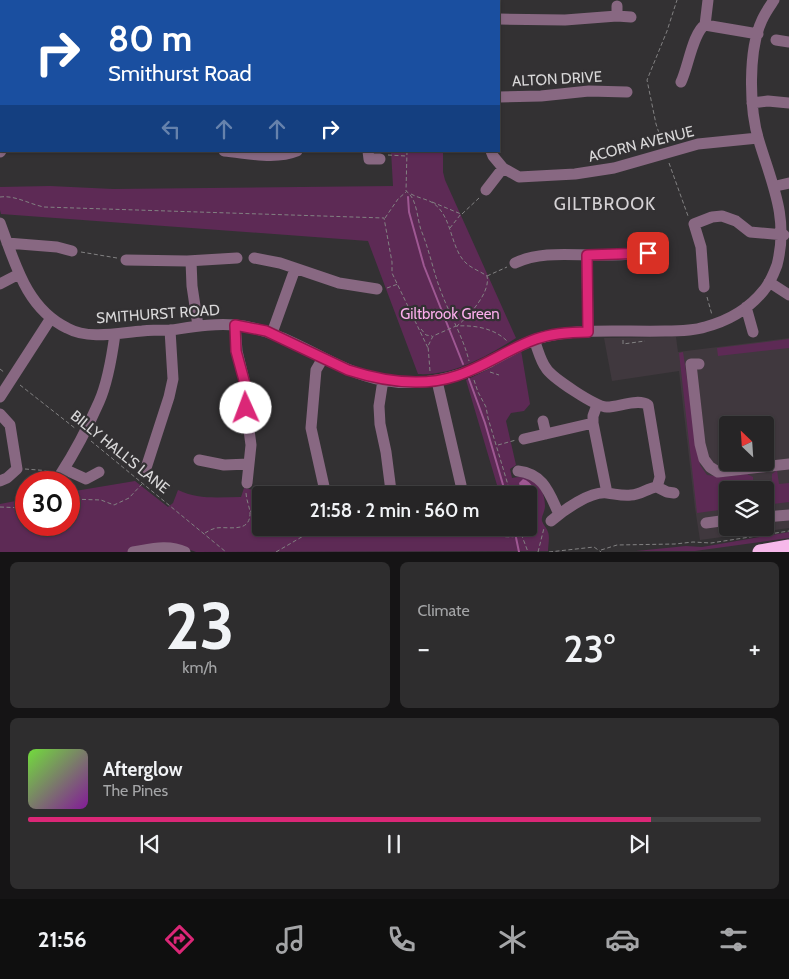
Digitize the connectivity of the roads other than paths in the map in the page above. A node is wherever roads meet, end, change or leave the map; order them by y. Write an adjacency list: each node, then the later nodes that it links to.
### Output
1 (708, 0): 5 (street)
2 (774, 0): 6 (street, SMITHURST ROAD)
3 (631, 17): 4 (street)
4 (500, 19)
5 (706, 25): 6 (street); 9 (street)
6 (758, 34): 12 (street, SMITHURST ROAD)
7 (776, 40): 8 (street)
8 (789, 42)
9 (681, 82)
10 (620, 88): 11 (street, ALTON DRIVE)
11 (500, 97)
12 (752, 103): 13 (street); 14 (street, SMITHURST ROAD)
13 (789, 103)
14 (758, 138): 20 (street, ACORN AVENUE); 22 (street, SMITHURST ROAD)
15 (234, 152): 16 (street)
16 (295, 152)
17 (368, 152): 19 (street)
18 (491, 152): 20 (street)
19 (380, 159)
20 (503, 168): 23 (street)
21 (789, 183): 22 (street)
22 (776, 186): 25 (street, SMITHURST ROAD)
23 (486, 190)
24 (0, 223): 26 (street, SMITHURST ROAD)
25 (784, 235): 37 (street, SMITHURST ROAD); 39 (street)
26 (7, 243): 27 (street); 36 (street, SMITHURST ROAD)
27 (75, 251)
28 (648, 253): 29 (street)
29 (587, 255): 34 (street); 47 (street)
30 (237, 258): 33 (street)
31 (254, 258): 35 (street)
32 (123, 260): 33 (street)
33 (191, 261): 45 (street)
34 (516, 263)
35 (295, 269): 40 (street); 49 (street)
36 (19, 274): 38 (street); 43 (street, SMITHURST ROAD)
37 (769, 282): 41 (street); 42 (street, SMITHURST ROAD)
38 (0, 284)
39 (704, 286)
40 (377, 289)
41 (789, 295)
42 (746, 307): 47 (street, SMITHURST ROAD); 48 (street)
43 (51, 318): 50 (street, SMITHURST ROAD); 56 (street)
44 (235, 325): 45 (street, SMITHURST ROAD); 49 (street, SMITHURST ROAD); 64 (street)
45 (198, 326): 46 (street, SMITHURST ROAD)
46 (170, 330): 50 (street, SMITHURST ROAD); 66 (street)
47 (588, 332): 51 (street, SMITHURST ROAD)
48 (753, 332)
49 (272, 333): 52 (street, SMITHURST ROAD)
50 (115, 334): 68 (street)
51 (534, 340): 55 (street, SMITHURST ROAD); 57 (street)
52 (323, 358): 54 (street, SMITHURST ROAD); 72 (street)
53 (699, 364): 65 (street)
54 (383, 380): 55 (street, SMITHURST ROAD); 73 (street)
55 (434, 381): 70 (street)
56 (0, 397)
57 (597, 405): 60 (street); 74 (street)
58 (0, 414): 69 (street)
59 (543, 421): 61 (street)
60 (593, 424): 61 (street); 75 (street)
61 (546, 434): 62 (street)
62 (524, 438)
63 (199, 460): 64 (street)
64 (248, 464): 71 (street)
65 (789, 464)
66 (146, 468)
67 (518, 470): 75 (street)
68 (99, 472)
69 (0, 480)
70 (461, 485)
71 (246, 486)
72 (324, 486)
73 (390, 486)
74 (657, 487): 75 (street); 76 (street)
75 (607, 493)
76 (674, 493)
77 (789, 515): 78 (street)
78 (774, 516)
79 (719, 521): 80 (street)
80 (706, 523)
81 (789, 547): 84 (highway)
82 (133, 552): 83 (street)
83 (185, 552)
84 (760, 552)

